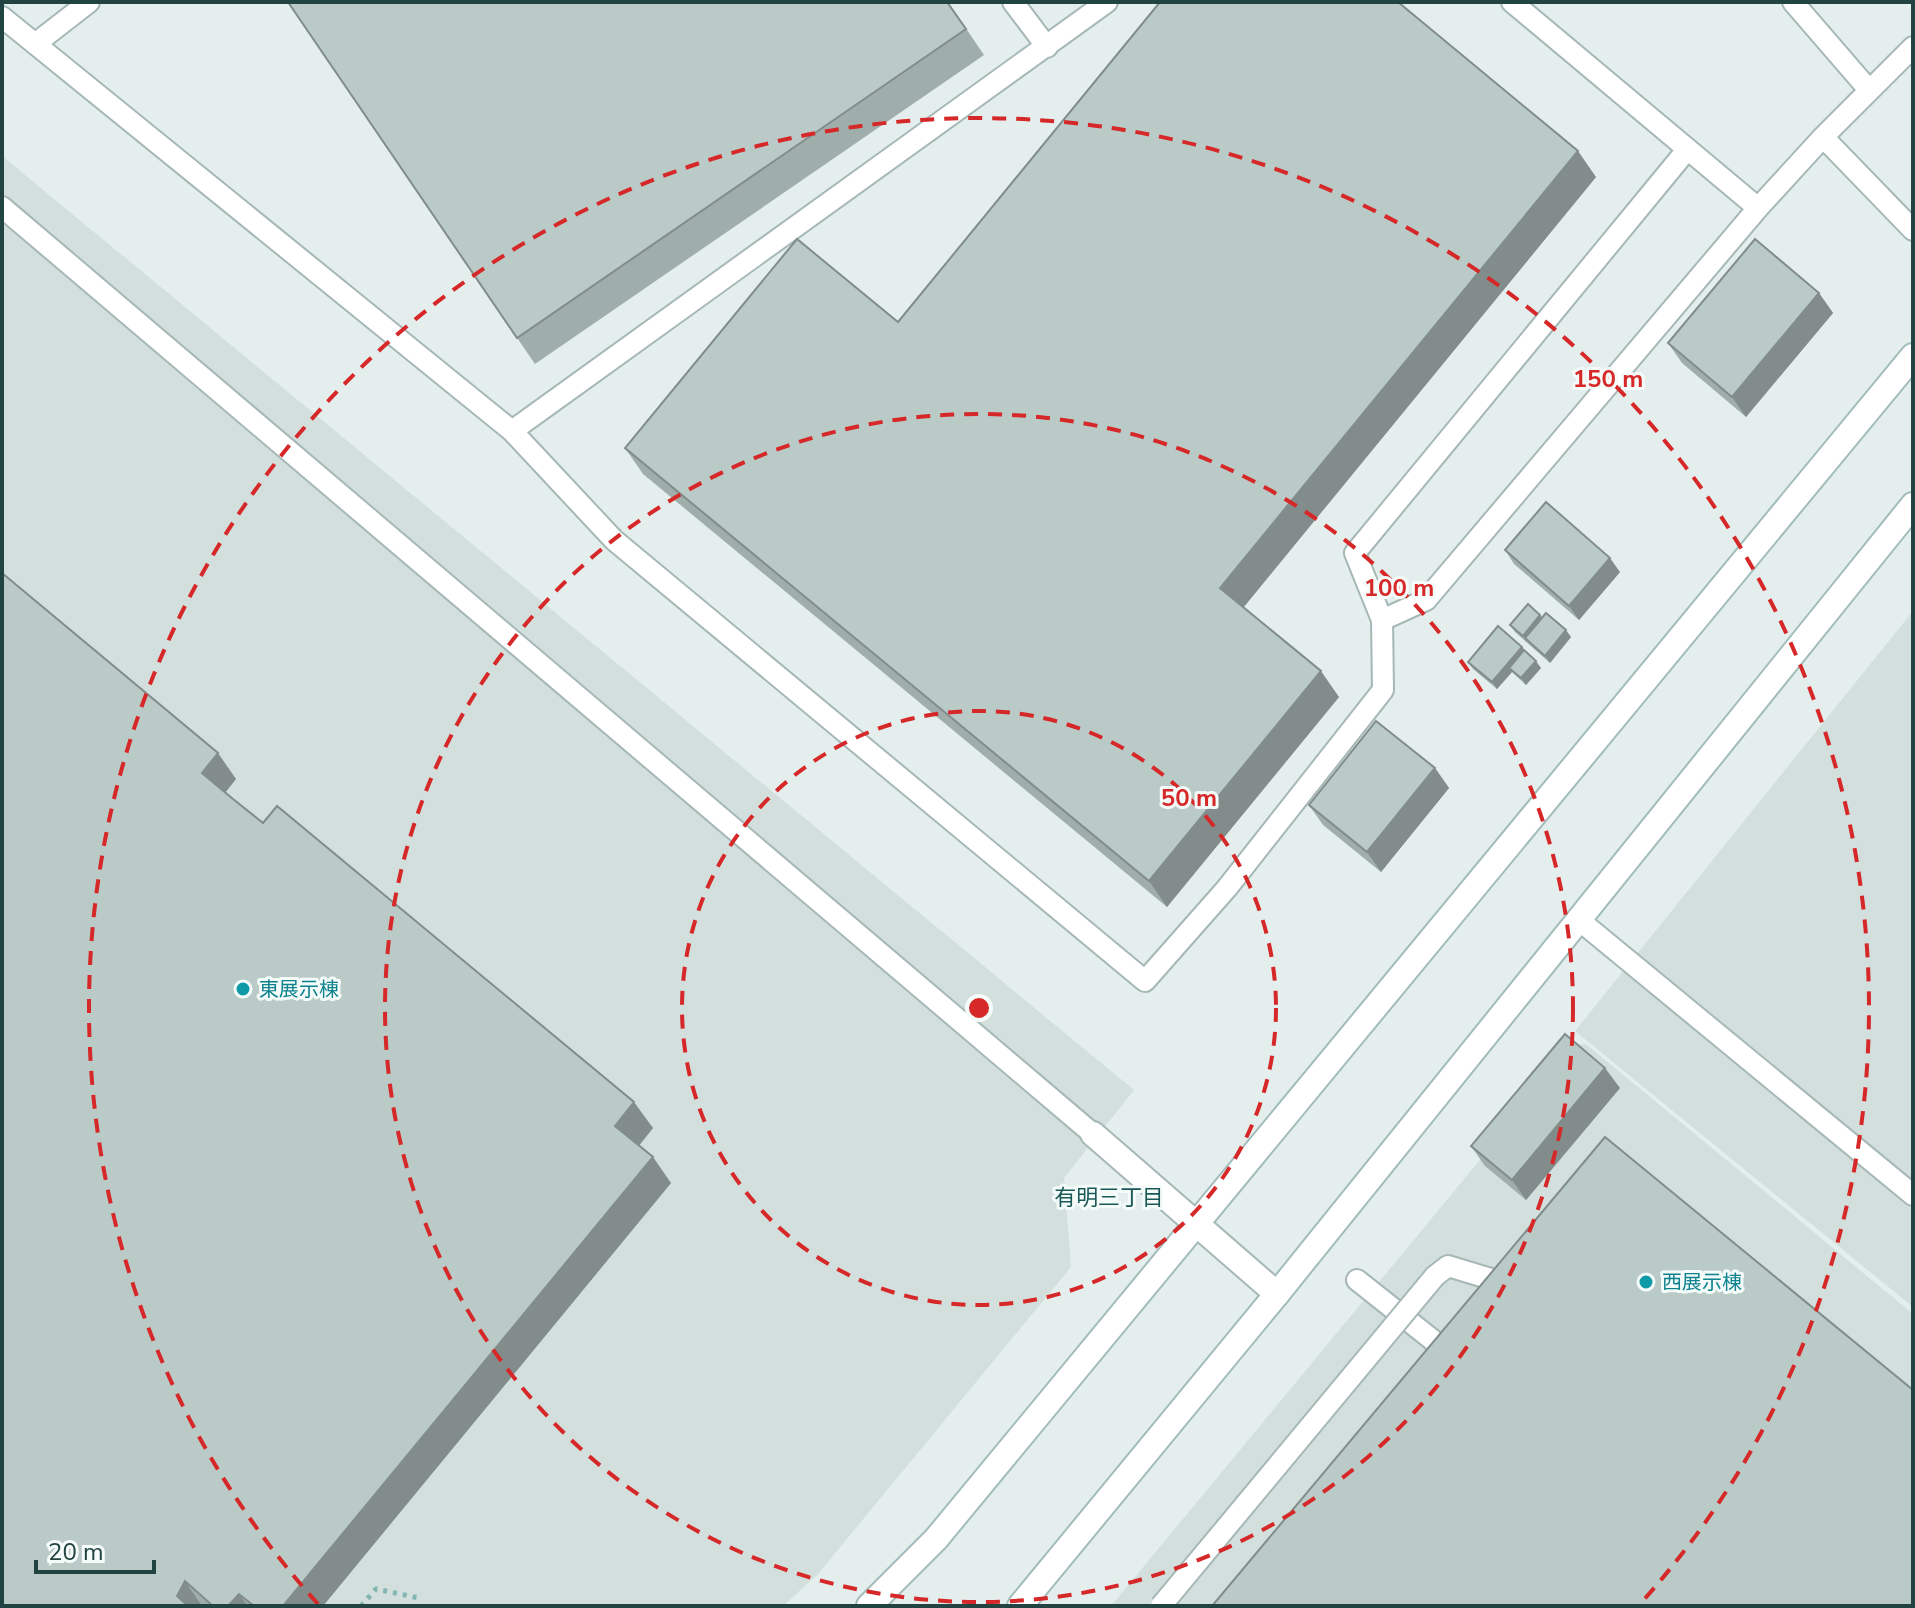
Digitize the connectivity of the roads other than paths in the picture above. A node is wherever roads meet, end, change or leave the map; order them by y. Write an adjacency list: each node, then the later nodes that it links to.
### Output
1 (89, 2): 7 (lane)
2 (1013, 2): 8 (lane)
3 (1107, 2): 8 (lane)
4 (1512, 2): 12 (lane)
5 (1793, 2): 10 (lane)
6 (2, 17): 7 (lane)
7 (35, 44): 17 (lane)
8 (1047, 47): 17 (lane)
9 (1913, 47): 10 (lane)
10 (1869, 90): 11 (lane)
11 (1823, 137): 14 (lane); 15 (lane)
12 (1686, 151): 14 (lane); 19 (lane)
13 (2, 207): 21 (lane)
14 (1758, 208): 19 (lane)
15 (1913, 230)
16 (1913, 356): 23 (main road)
17 (512, 431): 19 (lane)
18 (1913, 505): 20 (main road)
19 (1382, 620)
20 (1579, 920): 22 (lane); 26 (main road)
21 (1093, 1134): 23 (main road)
22 (1913, 1195)
23 (1198, 1223): 26 (main road); 28 (main road)
24 (1357, 1280): 27 (lane)
25 (1532, 1292): 30 (lane, bridge)
26 (1277, 1294): 29 (main road)
27 (1444, 1349)
28 (869, 1606)
29 (1020, 1606)
30 (1161, 1606)

